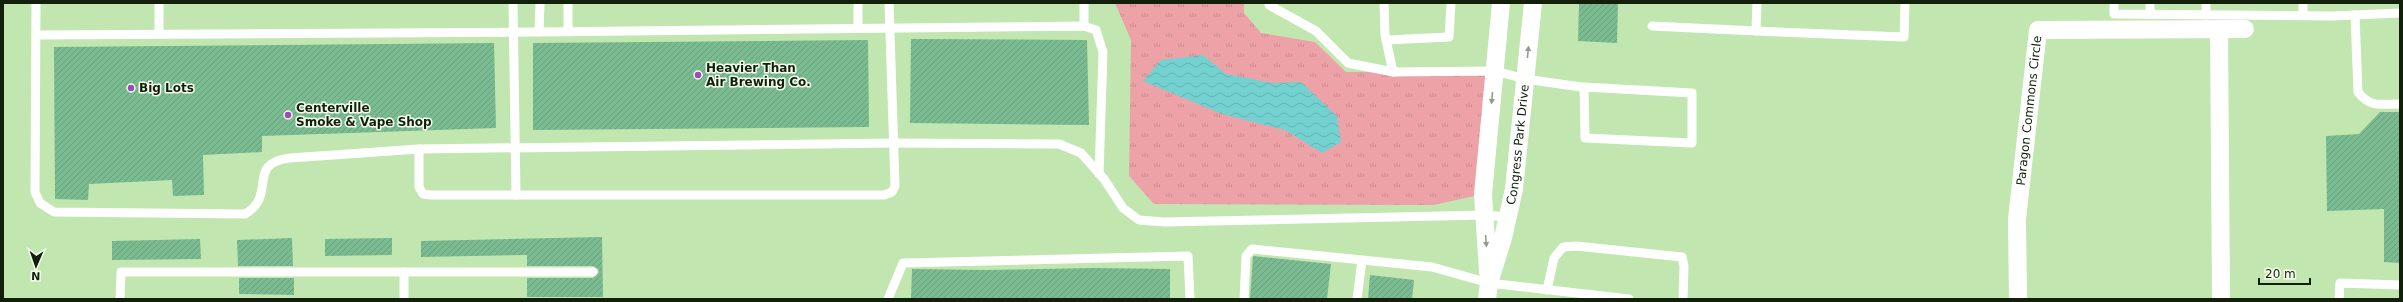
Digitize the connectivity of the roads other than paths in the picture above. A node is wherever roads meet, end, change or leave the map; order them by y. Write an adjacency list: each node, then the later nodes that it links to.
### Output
1 (36, 3): 36 (lane)
2 (159, 3): 35 (lane)
3 (513, 3): 32 (lane)
4 (540, 3): 33 (lane)
5 (568, 3): 34 (lane)
6 (858, 3): 27 (lane)
7 (889, 3): 28 (lane)
8 (1084, 3): 25 (lane)
9 (1269, 3): 39 (lane)
10 (1384, 3): 37 (lane)
11 (1451, 3): 37 (lane)
12 (1501, 3): 38 (street)
13 (1533, 3): 40 (street, Congress Park Drive, one-way to 13)
14 (1757, 3): 31 (lane)
15 (1905, 3): 31 (lane)
16 (2114, 3): 21 (lane)
17 (2150, 3): 21 (lane)
18 (2206, 3): 22 (lane)
19 (2303, 3): 23 (lane)
20 (2400, 13): 24 (lane)
21 (2150, 14): 22 (lane)
22 (2206, 15): 23 (lane)
23 (2303, 15): 24 (lane)
24 (2356, 15): 42 (lane)
25 (1084, 26): 28 (lane); 46 (lane)
26 (1652, 26): 31 (lane)
27 (858, 28): 28 (lane); 34 (lane)
28 (889, 28): 43 (lane)
29 (2245, 29): 30 (street, Paragon Commons Circle)
30 (2219, 30): 64 (street, Paragon Commons Circle); 65 (street)
31 (1756, 31)
32 (512, 32): 33 (lane); 35 (lane); 44 (lane)
33 (539, 32): 34 (lane)
34 (568, 32)
35 (159, 34): 36 (lane)
36 (36, 35): 45 (lane)
37 (1386, 40): 39 (lane)
38 (1495, 71): 39 (lane); 40 (lane); 48 (street, one-way to 48)
39 (1393, 72)
40 (1525, 79): 41 (lane); 49 (street, Congress Park Drive)
41 (1584, 87): 41 (lane)
42 (2400, 104)
43 (894, 143): 44 (lane); 46 (lane); 47 (lane)
44 (514, 148): 45 (lane); 47 (lane)
45 (419, 149): 47 (lane)
46 (1099, 174): 48 (lane)
47 (516, 195)
48 (1484, 215): 49 (lane); 55 (street, one-way to 55)
49 (1507, 217): 55 (street, Congress Park Drive)
50 (1362, 260): 55 (lane); 60 (lane); 61 (lane)
51 (404, 272): 52 (lane); 56 (lane); 57 (lane)
52 (593, 272)
53 (2400, 284): 66 (lane)
54 (1547, 290): 55 (lane); 62 (lane); 63 (lane)
55 (1488, 291)
56 (120, 299)
57 (404, 299)
58 (888, 299): 59 (lane)
59 (1190, 299)
60 (1244, 299)
61 (1357, 299)
62 (1629, 299)
63 (1683, 299)
64 (2018, 299)
65 (2222, 299)
66 (2339, 299)

